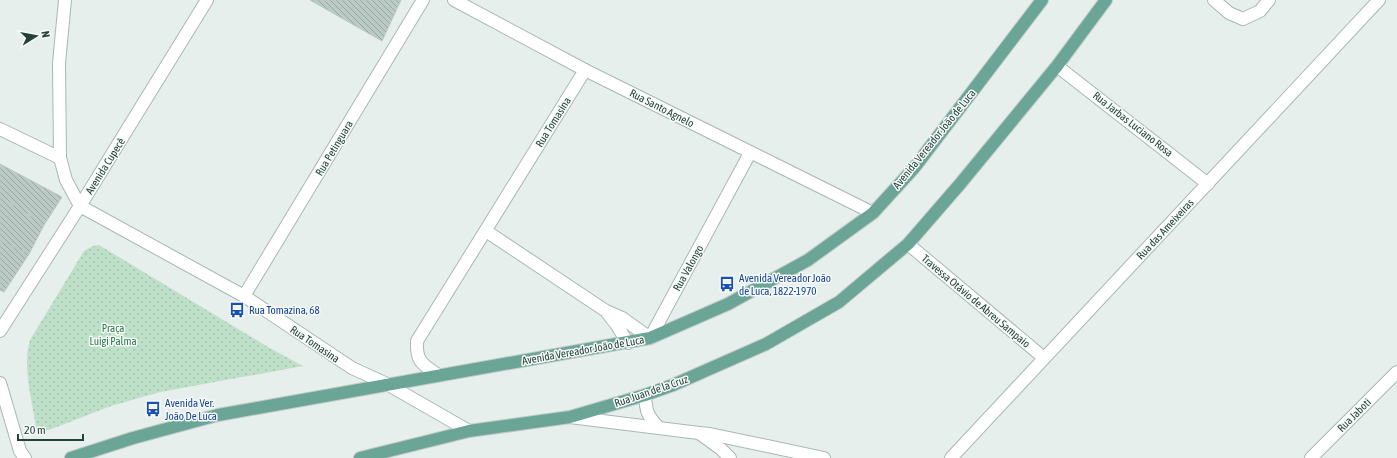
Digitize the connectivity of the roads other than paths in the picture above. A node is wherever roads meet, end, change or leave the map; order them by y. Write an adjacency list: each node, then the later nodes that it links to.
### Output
1 (65, 0): 14 (street)
2 (207, 0): 16 (street, Avenida Cupecê)
3 (423, 0): 20 (street, Rua Petinguara)
4 (454, 0): 11 (street, Rua Santo Agnelo)
5 (1042, 0): 17 (main road, Avenida Vereador João de Luca)
6 (1106, 0): 10 (main road)
7 (1214, 0): 8 (street)
8 (1269, 0)
9 (1379, 0): 15 (street, Rua das Ameixeiras)
10 (1057, 66): 15 (street, Rua Jarbas Luciano Rosa); 19 (main road)
11 (585, 70): 13 (street, Rua Santo Agnelo); 18 (street, Rua Tomasina)
12 (0, 129): 14 (street)
13 (750, 153): 17 (street, Rua Santo Agnelo); 23 (street, Rua Valongo)
14 (60, 158): 16 (street)
15 (1208, 184): 25 (street, Rua das Ameixeiras)
16 (80, 206): 20 (street, Rua Tomasina); 22 (street, Avenida Cupecê)
17 (873, 213): 23 (main road, Avenida Vereador João de Luca)
18 (486, 231): 21 (street); 27 (street, Rua Tomasina)
19 (908, 244): 25 (street, Travessa Otávio de Abreu Sampaio); 30 (main road, Rua Juan de la Cruz)
20 (244, 296): 29 (street, Rua Tomasina)
21 (606, 311): 23 (street); 24 (street)
22 (0, 331)
23 (650, 338): 24 (main road, Avenida Vereador João de Luca)
24 (628, 342): 27 (main road, Avenida Vereador João de Luca)
25 (1044, 358): 40 (street, Rua das Ameixeiras)
26 (1397, 372): 41 (street, Rua Jaboti)
27 (438, 375): 29 (main road, Avenida Vereador João de Luca)
28 (0, 383): 35 (street)
29 (386, 384): 33 (street, Rua Tomasina); 36 (main road, Avenida Vereador João de Luca)
30 (645, 395): 31 (main road, Rua Juan de la Cruz); 32 (street)
31 (570, 417): 32 (street); 33 (main road, Rua Juan de la Cruz)
32 (659, 428): 34 (street)
33 (469, 431): 37 (main road, Rua Juan de la Cruz)
34 (699, 433): 38 (street); 39 (street)
35 (25, 458)
36 (71, 458)
37 (360, 458)
38 (730, 458)
39 (824, 458)
40 (951, 458)
41 (1311, 458)

